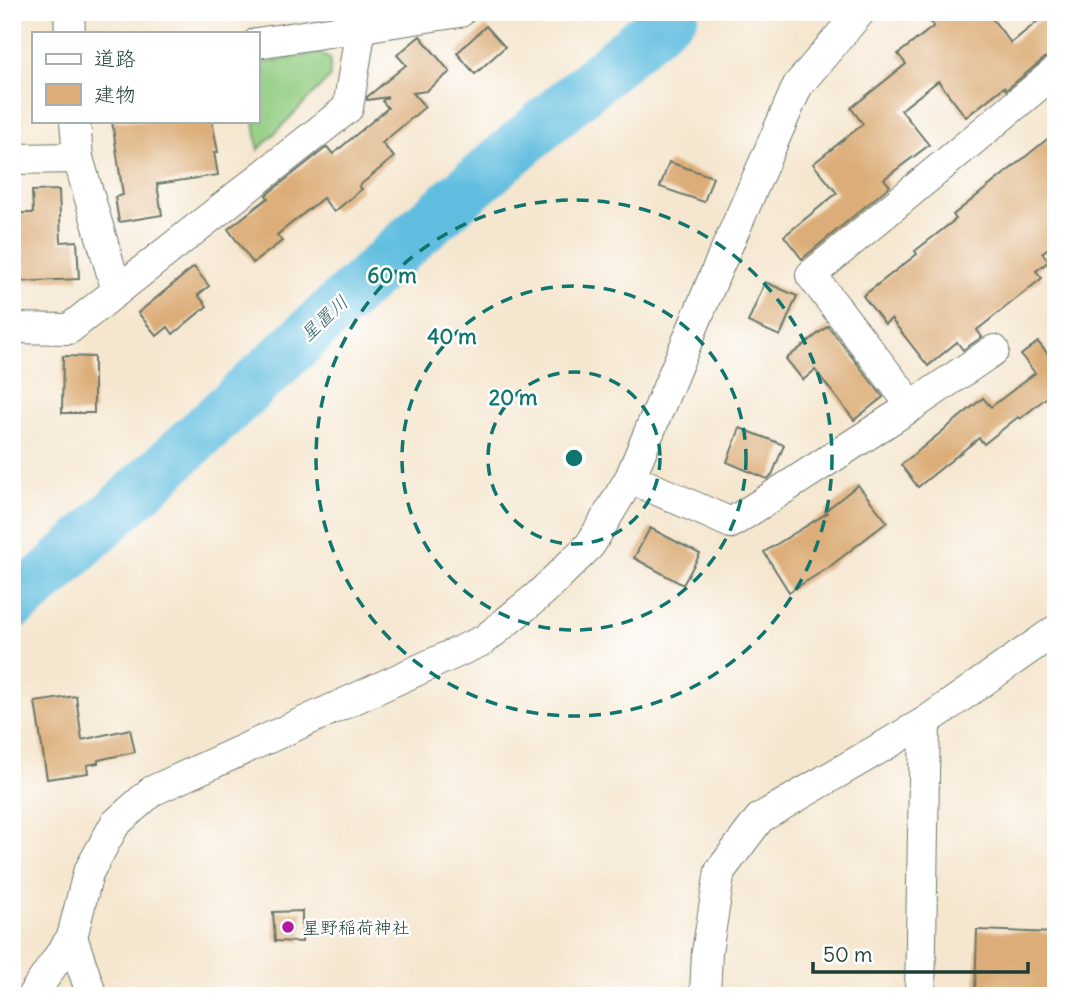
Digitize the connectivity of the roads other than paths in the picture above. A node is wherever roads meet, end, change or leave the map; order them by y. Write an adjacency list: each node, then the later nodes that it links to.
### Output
1 (69, 12): 5 (street)
2 (460, 12): 4 (street)
3 (860, 12): 15 (street)
4 (361, 26): 6 (street); 11 (street)
5 (70, 32)
6 (259, 43)
7 (1056, 71): 14 (street)
8 (75, 122): 9 (street)
9 (78, 158): 10 (street); 11 (street)
10 (12, 159)
11 (117, 291): 12 (street)
12 (12, 328)
13 (994, 350): 14 (street)
14 (912, 406): 15 (street)
15 (630, 478): 18 (street)
16 (1056, 630): 17 (street)
17 (925, 722): 21 (street); 22 (street)
18 (72, 937): 19 (street); 20 (street)
19 (32, 996)
20 (92, 996)
21 (705, 996)
22 (920, 996)

